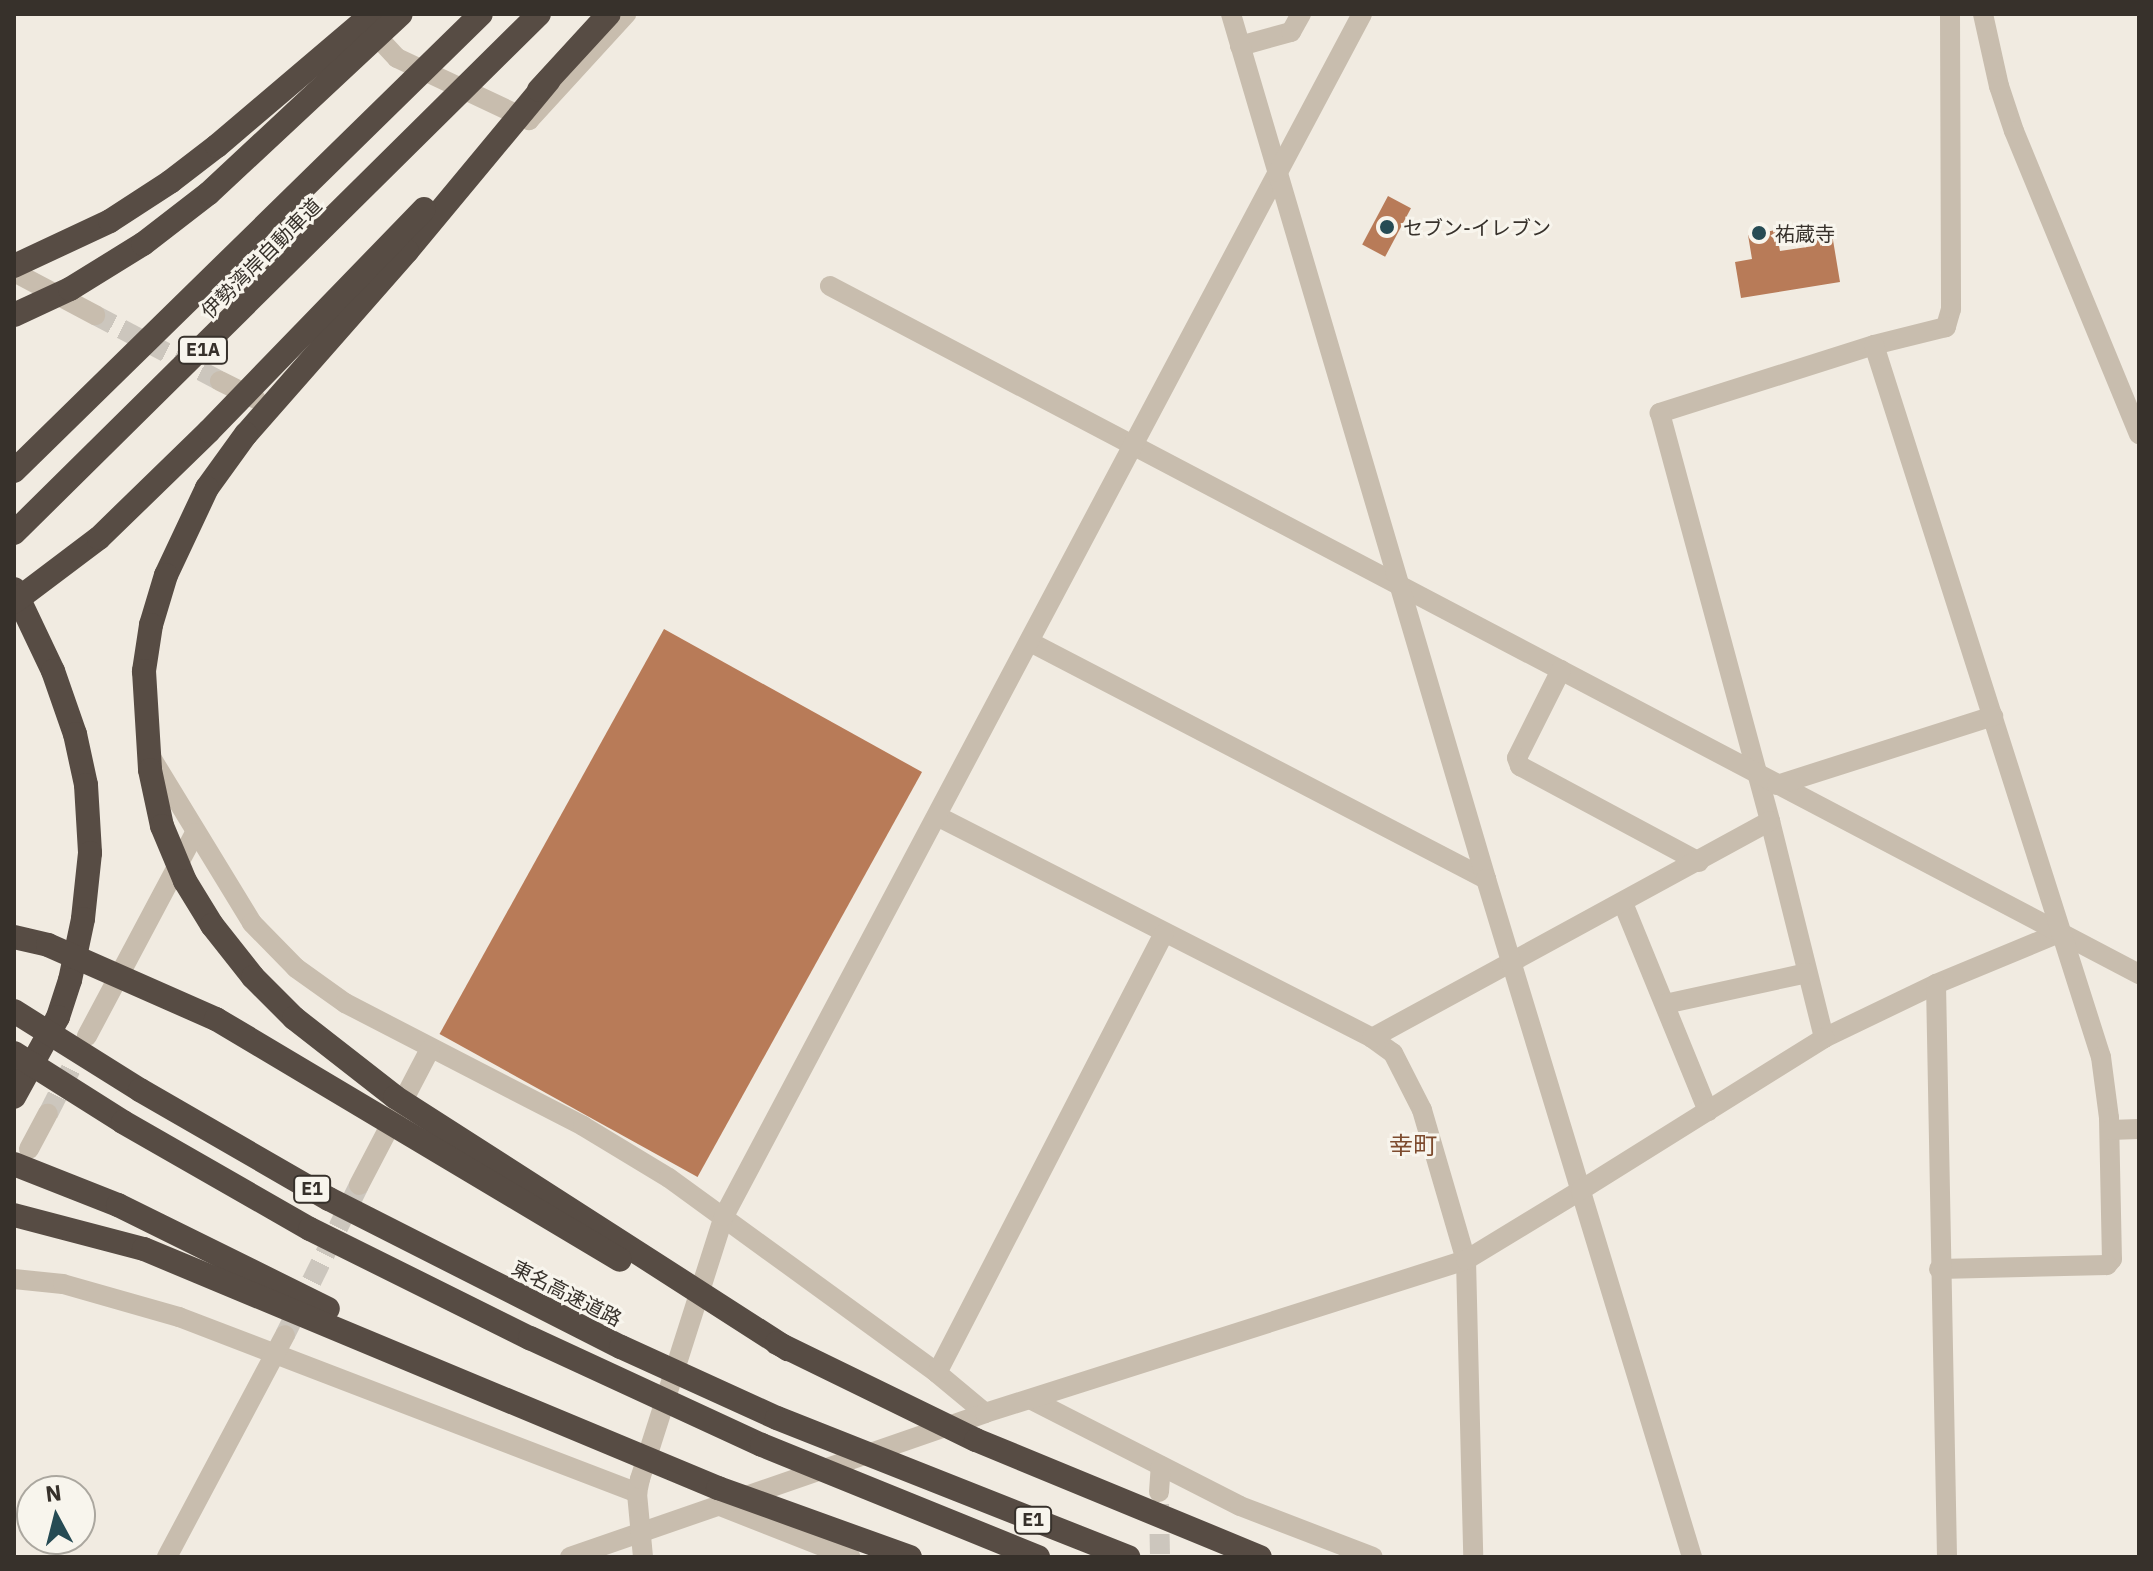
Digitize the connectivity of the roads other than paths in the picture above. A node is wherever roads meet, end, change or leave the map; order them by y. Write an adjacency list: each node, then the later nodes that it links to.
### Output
1 (356, 14): 15 (street)
2 (372, 14): 17 (highway)
3 (401, 14): 20 (highway)
4 (481, 14): 27 (highway, 伊勢湾岸自動車道 / E1A)
5 (539, 14): 28 (highway, 伊勢湾岸自動車道 / E1A)
6 (609, 14): 14 (highway)
7 (626, 14): 15 (street)
8 (1231, 14): 13 (street)
9 (1301, 14): 13 (street)
10 (1362, 14): 16 (street)
11 (1950, 14): 22 (street)
12 (1983, 14): 25 (street)
13 (1240, 46): 16 (street)
14 (549, 80): 31 (highway); 71 (highway)
15 (529, 120): 24 (street)
16 (1278, 172): 26 (street); 29 (street)
17 (14, 266)
18 (14, 272): 21 (street)
19 (830, 286): 26 (street)
20 (14, 315)
21 (95, 315)
22 (1874, 345): 34 (street); 35 (street)
23 (220, 381): 24 (street)
24 (264, 402): 39 (street)
25 (2139, 434)
26 (1132, 443): 29 (street); 32 (street)
27 (19, 466)
28 (14, 533)
29 (1399, 586): 33 (street); 41 (street)
30 (14, 589): 57 (highway)
31 (14, 602)
32 (1030, 642): 37 (street); 41 (street)
33 (1561, 670): 35 (street); 40 (street)
34 (1993, 716): 36 (street); 43 (street)
35 (1756, 772): 36 (street); 38 (street)
36 (1777, 785): 43 (street)
37 (937, 816): 44 (street); 66 (street)
38 (1770, 821): 40 (street); 47 (street)
39 (195, 833): 52 (street); 55 (street)
40 (1699, 862): 42 (street)
41 (1486, 879): 46 (street)
42 (1623, 903): 46 (street); 50 (street)
43 (2059, 933): 48 (street); 49 (street); 61 (street)
44 (1164, 934): 53 (street); 73 (street)
45 (14, 937): 71 (highway)
46 (1513, 962): 53 (street); 64 (street)
47 (1807, 973): 50 (street); 54 (street)
48 (2139, 974)
49 (1936, 984): 54 (street); 68 (street)
50 (1665, 1004): 58 (street)
51 (14, 1011): 88 (highway, 東名高速道路 / E1)
52 (87, 1036)
53 (1372, 1038): 67 (street)
54 (1824, 1038): 58 (street)
55 (430, 1049): 63 (street); 66 (street)
56 (14, 1053): 87 (highway, E1)
57 (14, 1097)
58 (1708, 1111): 64 (street)
59 (48, 1114): 62 (street)
60 (2139, 1129): 61 (street)
61 (2110, 1130): 68 (street)
62 (22, 1156): 75 (highway)
63 (359, 1185)
64 (1581, 1190): 67 (street); 92 (street)
65 (14, 1215): 75 (highway)
66 (724, 1216): 73 (street); 79 (street)
67 (1466, 1260): 74 (street); 91 (street)
68 (1939, 1269): 93 (street)
69 (14, 1279): 72 (street)
70 (285, 1335): 72 (street)
71 (788, 1349): 89 (highway)
72 (273, 1355): 79 (street); 82 (street)
73 (937, 1373): 76 (street)
74 (1032, 1400): 76 (street); 77 (street)
75 (523, 1407): 86 (highway)
76 (985, 1413): 80 (street)
77 (1161, 1466): 78 (street); 90 (street)
78 (1159, 1492)
79 (637, 1493): 81 (street)
80 (720, 1506): 81 (street); 85 (street)
81 (641, 1533): 83 (street); 84 (street)
82 (167, 1557)
83 (570, 1557)
84 (643, 1557)
85 (850, 1557)
86 (909, 1557)
87 (1038, 1557)
88 (1128, 1557)
89 (1260, 1557)
90 (1373, 1557)
91 (1473, 1557)
92 (1692, 1557)
93 (1947, 1557)

